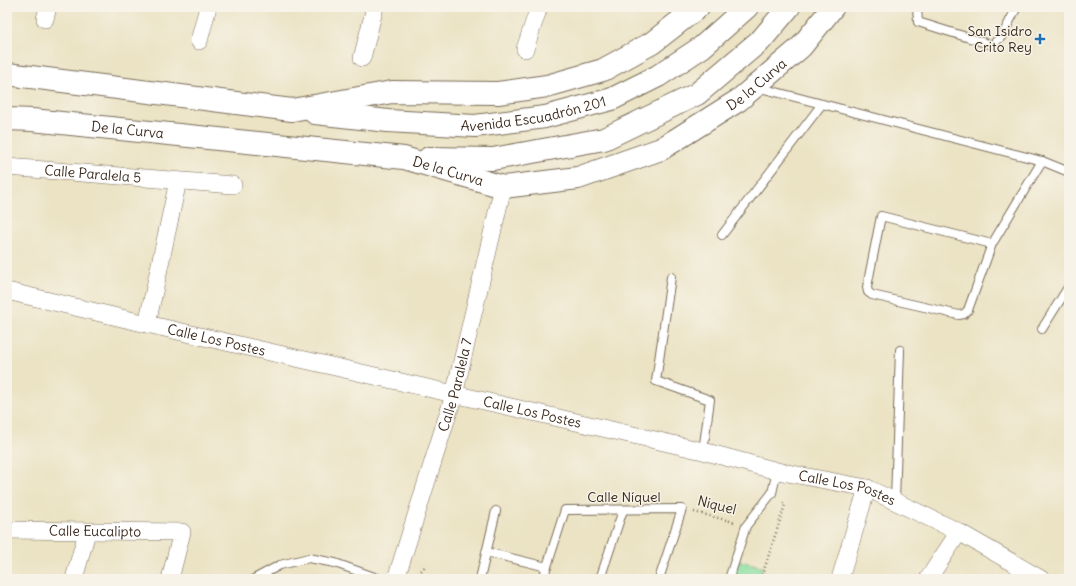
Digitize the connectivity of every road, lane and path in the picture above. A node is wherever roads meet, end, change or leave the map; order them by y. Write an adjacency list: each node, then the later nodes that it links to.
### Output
1 (208, 7): 10 (street)
2 (375, 7): 12 (street)
3 (539, 7): 11 (street)
4 (698, 7): 16 (main road)
5 (747, 7): 16 (main road, Avenida Escuadrón 201)
6 (789, 7): 18 (main road)
7 (917, 7): 8 (lane)
8 (1017, 7)
9 (831, 9): 14 (main road, De la Curva)
10 (199, 41)
11 (525, 49)
12 (362, 58)
13 (7, 74): 16 (main road)
14 (756, 86): 15 (lane); 24 (main road, De la Curva)
15 (822, 104): 19 (lane); 25 (lane)
16 (292, 110)
17 (7, 119): 18 (main road, De la Curva)
18 (404, 158): 24 (main road, De la Curva)
19 (1042, 161): 21 (lane); 26 (lane)
20 (7, 167): 22 (street, Calle Paralela 5)
21 (1069, 172)
22 (178, 181): 23 (street, Calle Paralela 5); 30 (street)
23 (234, 185)
24 (503, 187): 33 (street, Calle Paralela 7)
25 (722, 235)
26 (992, 244): 26 (lane)
27 (671, 277): 34 (lane)
28 (1069, 286): 31 (lane)
29 (7, 291): 30 (street, Calle Los Postes)
30 (147, 324): 33 (street, Calle Los Postes)
31 (1042, 329)
32 (900, 350): 38 (lane)
33 (454, 394): 34 (street, Calle Los Postes); 53 (street, Calle Paralela 7)
34 (703, 451): 35 (street, Calle Los Postes)
35 (777, 471): 36 (street, Calle Los Postes); 37 (lane)
36 (867, 488): 38 (street, Calle Los Postes); 61 (street)
37 (772, 493): 42 (lane); 60 (path)
38 (895, 501): 45 (street, Calle Los Postes)
39 (682, 509): 40 (lane, Calle Níquel); 42 (path, Niquel); 58 (lane)
40 (623, 510): 48 (lane, Calle Níquel); 57 (lane)
41 (496, 511): 46 (lane)
42 (746, 526): 59 (lane)
43 (7, 530): 44 (street, Calle Eucalipto)
44 (87, 532): 49 (street); 50 (street, Calle Eucalipto)
45 (959, 532): 62 (street); 63 (street, Calle Los Postes)
46 (486, 552): 48 (lane); 55 (lane)
47 (426, 565): 54 (path)
48 (547, 567): 56 (lane)
49 (74, 579)
50 (170, 579)
51 (254, 579): 52 (lane)
52 (380, 579)
53 (396, 579)
54 (414, 579)
55 (480, 579)
56 (543, 579)
57 (600, 579)
58 (660, 579)
59 (729, 579)
60 (761, 579)
61 (840, 579)
62 (928, 579)
63 (1041, 579)

